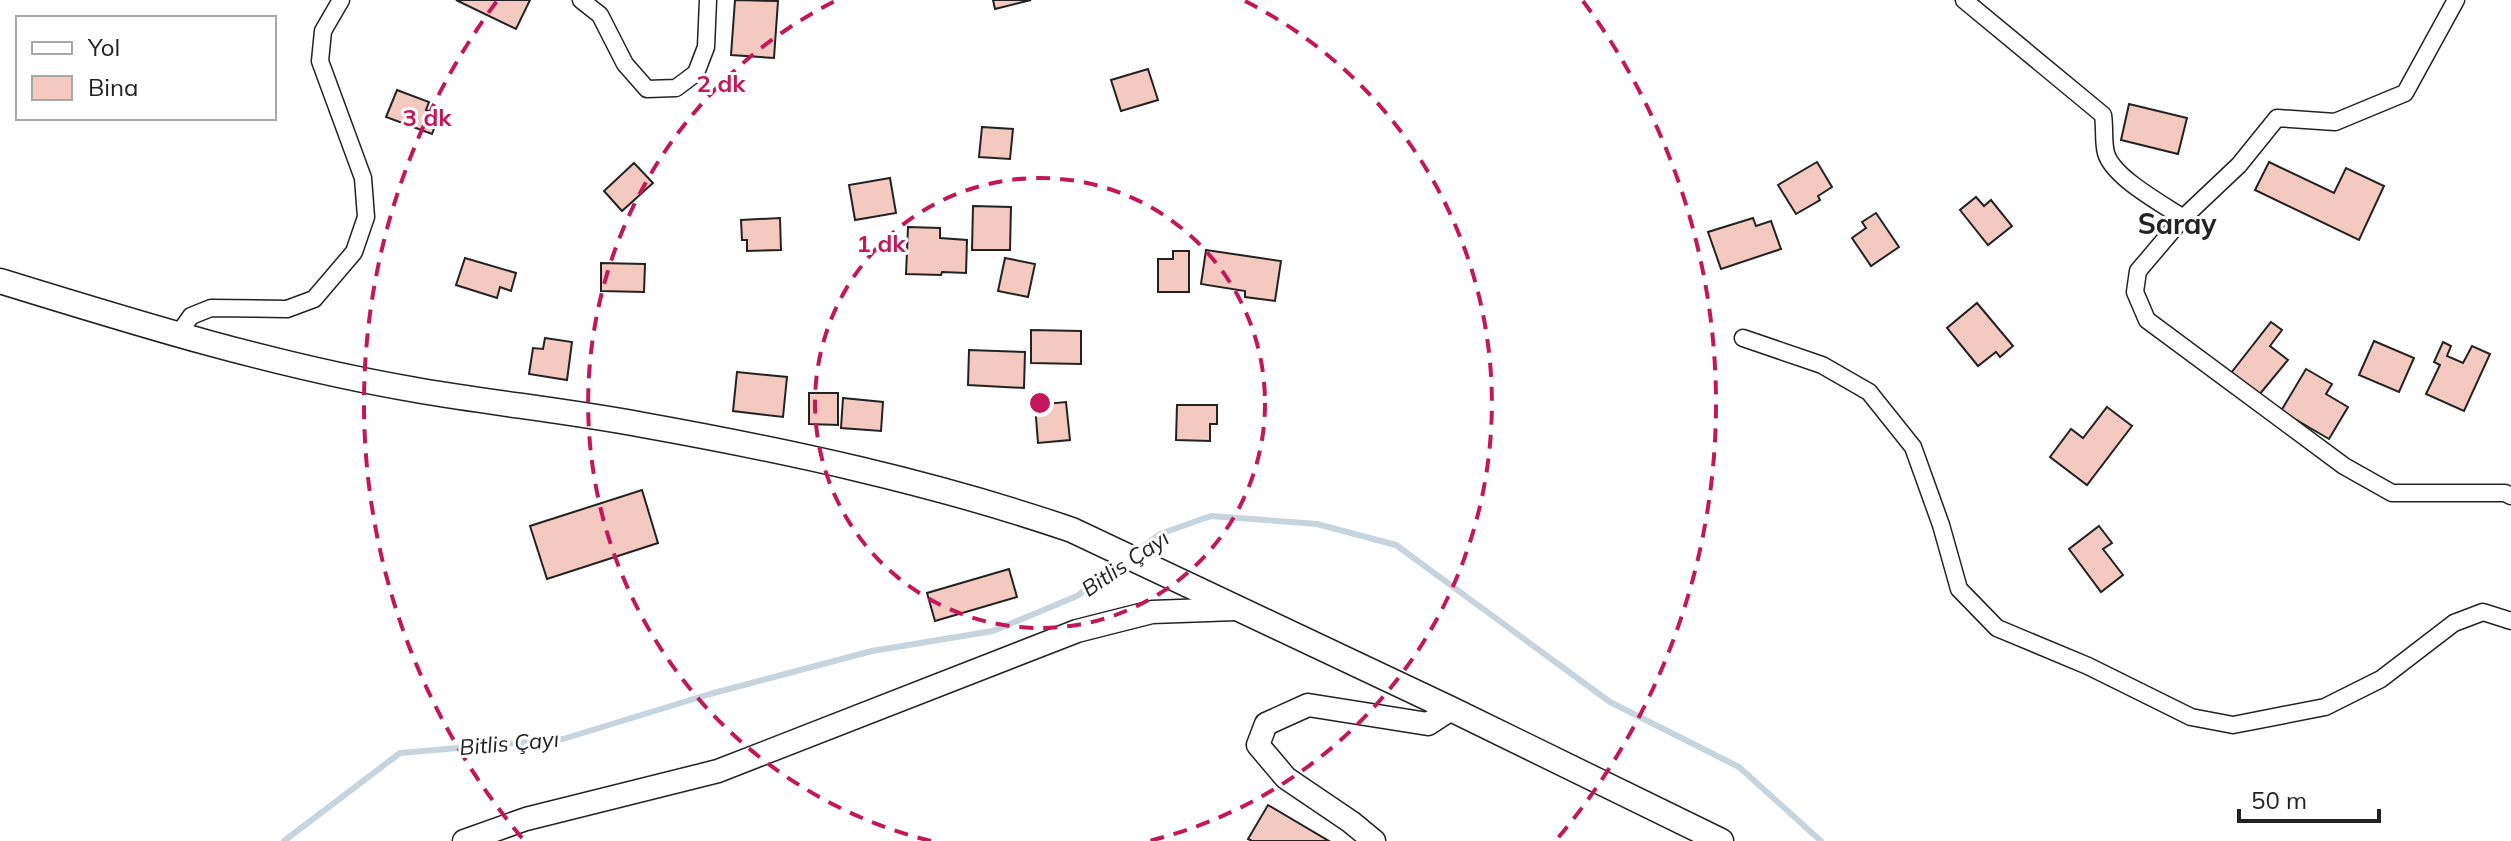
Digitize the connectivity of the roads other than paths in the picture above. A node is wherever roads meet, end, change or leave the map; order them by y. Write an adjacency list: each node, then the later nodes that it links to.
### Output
1 (341, 0): 8 (street)
2 (581, 0): 3 (street)
3 (708, 0)
4 (1964, 0): 6 (street)
5 (2456, 0): 6 (street)
6 (2183, 218): 10 (street)
7 (0, 281): 8 (main road)
8 (179, 333): 11 (main road)
9 (1743, 338): 12 (street)
10 (2511, 496)
11 (1236, 609): 13 (main road); 14 (street)
12 (2511, 621)
13 (1451, 709): 15 (street); 16 (main road)
14 (464, 841)
15 (1374, 841)
16 (1721, 841)

